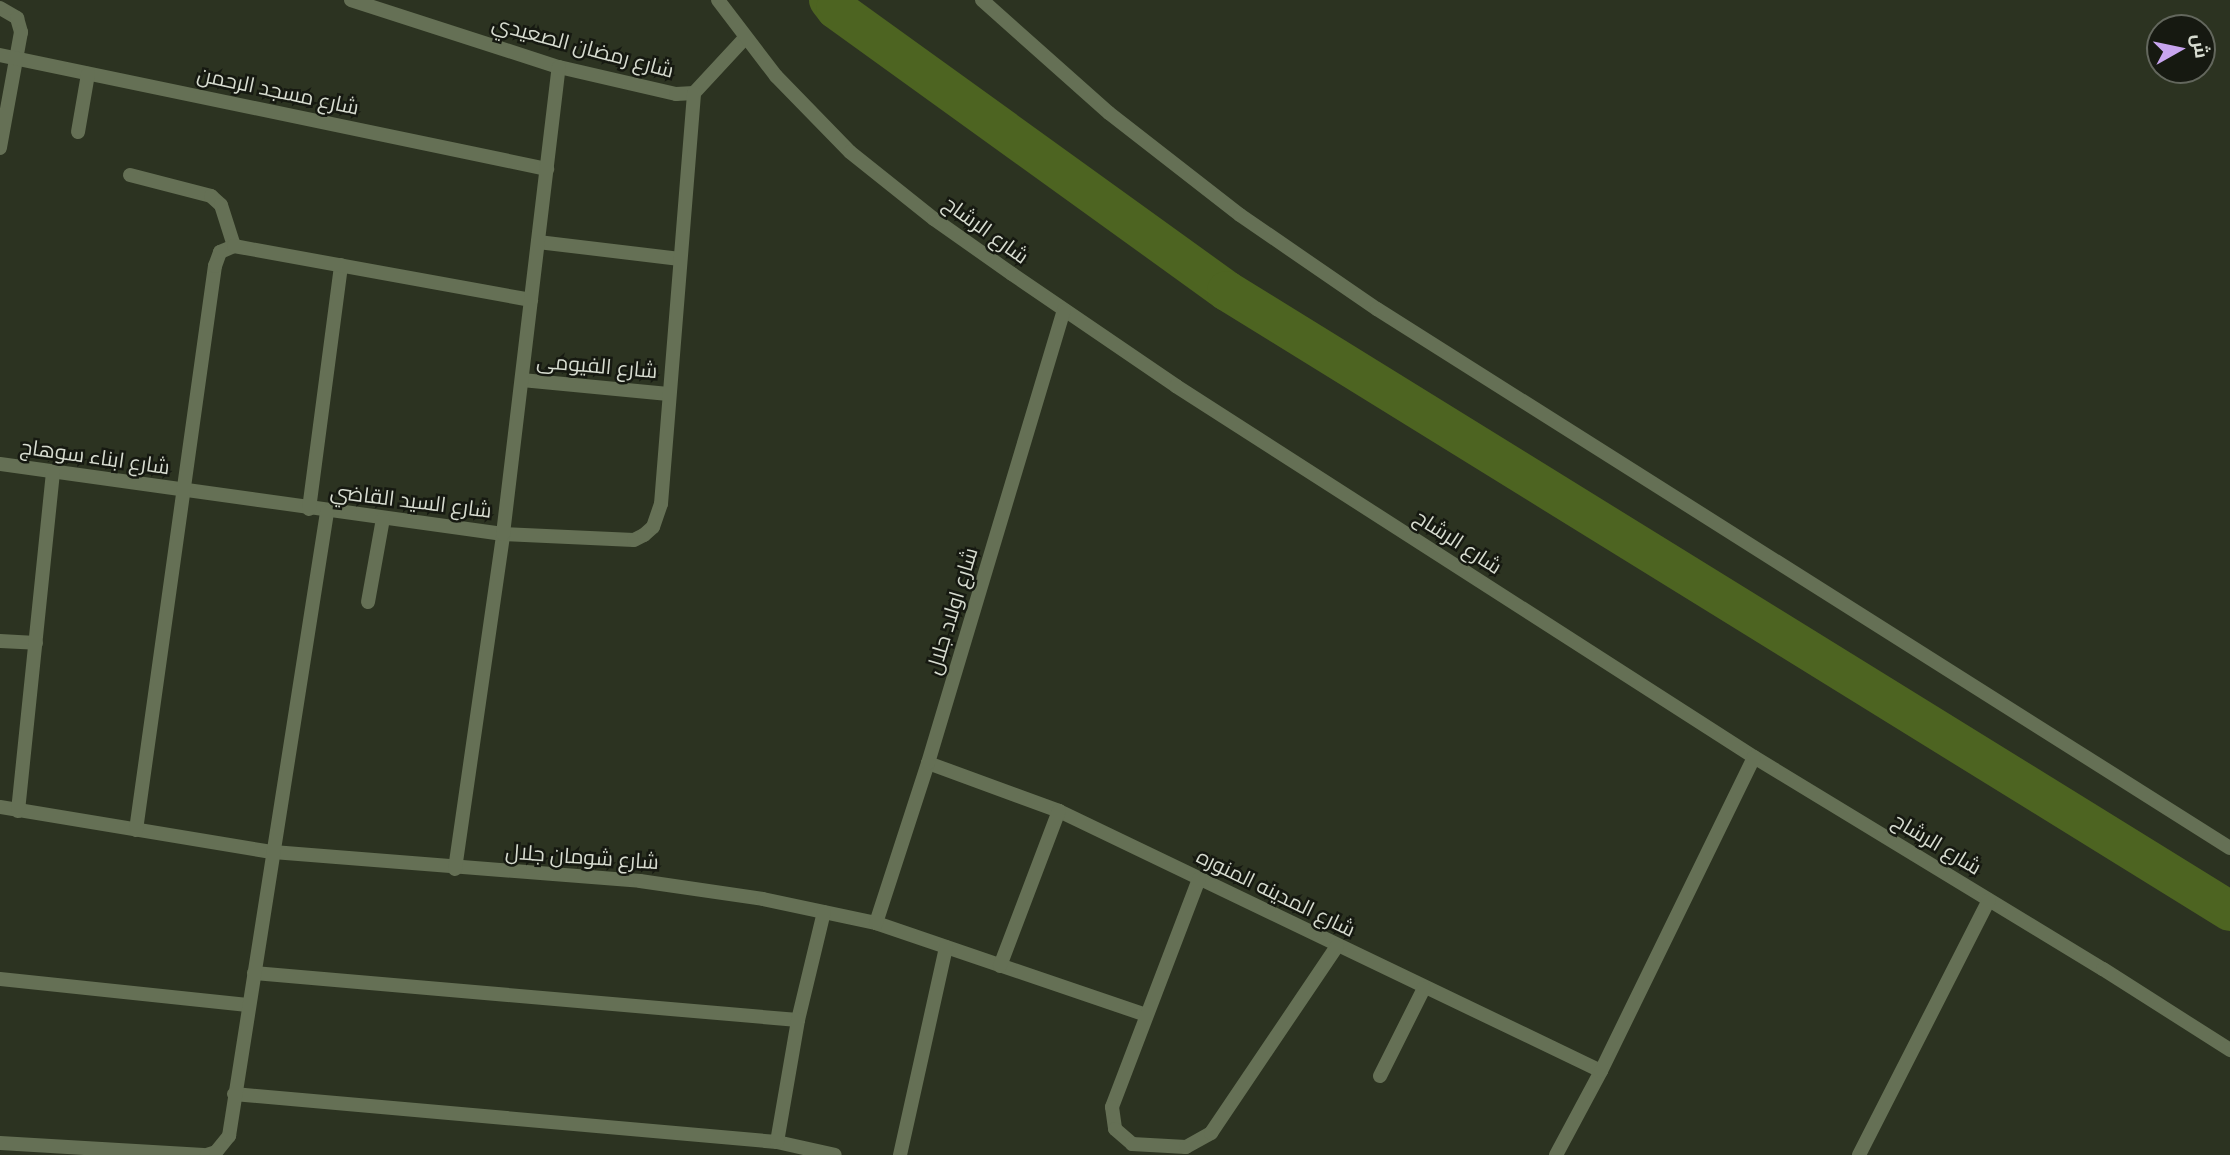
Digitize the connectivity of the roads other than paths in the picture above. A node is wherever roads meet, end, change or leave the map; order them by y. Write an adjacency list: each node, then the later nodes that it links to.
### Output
1 (351, 0): 8 (street, شارع رمضان الصعيدي)
2 (718, 0): 5 (street, شارع الرشاح)
3 (982, 0): 39 (street)
4 (0, 8): 7 (street)
5 (745, 38): 10 (street, شارع رمضان الصعيدي); 20 (street, شارع الرشاح)
6 (0, 55): 7 (street, شارع مسجد الرحمن)
7 (16, 58): 9 (street, شارع مسجد الرحمن); 12 (street)
8 (559, 67): 10 (street, شارع رمضان الصعيدي); 13 (street)
9 (89, 74): 11 (street); 13 (street, شارع مسجد الرحمن)
10 (694, 93): 17 (street)
11 (78, 132)
12 (0, 148)
13 (547, 169): 15 (street)
14 (130, 176): 16 (street)
15 (538, 242): 17 (street); 19 (street)
16 (234, 246): 18 (street); 25 (street)
17 (680, 259): 22 (street)
18 (341, 265): 19 (street); 26 (street)
19 (531, 300): 21 (street)
20 (1064, 310): 33 (street, شارع الرشاح); 34 (street, شارع اولاد جلال)
21 (522, 380): 22 (street, شارع الفيومى); 29 (street)
22 (668, 394): 29 (street, شارع السيد القاضي)
23 (0, 464): 24 (street, شارع ابناء سوهاج)
24 (52, 472): 25 (street, شارع ابناء سوهاج); 32 (street)
25 (183, 491): 26 (street, شارع السيد القاضي); 38 (street)
26 (309, 509): 27 (street, شارع السيد القاضي)
27 (327, 512): 28 (street, شارع السيد القاضي); 40 (street)
28 (383, 519): 29 (street, شارع السيد القاضي); 30 (street)
29 (503, 534): 41 (street)
30 (368, 602)
31 (0, 641): 32 (street)
32 (36, 643): 36 (street)
33 (1754, 757): 43 (street, شارع الرشاح); 56 (street)
34 (928, 763): 37 (street, شارع المدينه المنوره); 45 (street, شارع اولاد جلال)
35 (0, 807): 36 (street, شارع شومان جلال)
36 (18, 811): 38 (street, شارع شومان جلال)
37 (1059, 811): 42 (street, شارع المدينه المنوره); 48 (street)
38 (136, 830): 40 (street, شارع شومان جلال)
39 (2230, 848)
40 (273, 852): 41 (street, شارع شومان جلال); 49 (street)
41 (455, 869): 44 (street, شارع شومان جلال)
42 (1199, 879): 46 (street, شارع المدينه المنوره); 53 (street)
43 (1989, 900): 55 (street, شارع الرشاح); 65 (street)
44 (824, 912): 45 (street, شارع شومان جلال); 54 (street)
45 (876, 923): 47 (street, شارع شومان جلال)
46 (1337, 946): 51 (street, شارع المدينه المنوره); 53 (street)
47 (946, 947): 48 (street, شارع شومان جلال); 63 (street)
48 (1000, 966): 53 (street, شارع شومان جلال)
49 (254, 973): 52 (street); 54 (street)
50 (0, 979): 52 (street)
51 (1423, 988): 56 (street, شارع المدينه المنوره); 57 (street)
52 (248, 1005): 58 (street)
53 (1146, 1015)
54 (799, 1020): 59 (street)
55 (2230, 1049)
56 (1601, 1071): 64 (street)
57 (1380, 1076)
58 (234, 1094): 59 (street); 61 (street)
59 (777, 1142): 62 (street)
60 (0, 1143): 61 (street)
61 (205, 1155)
62 (835, 1155)
63 (900, 1155)
64 (1556, 1155)
65 (1859, 1155)

